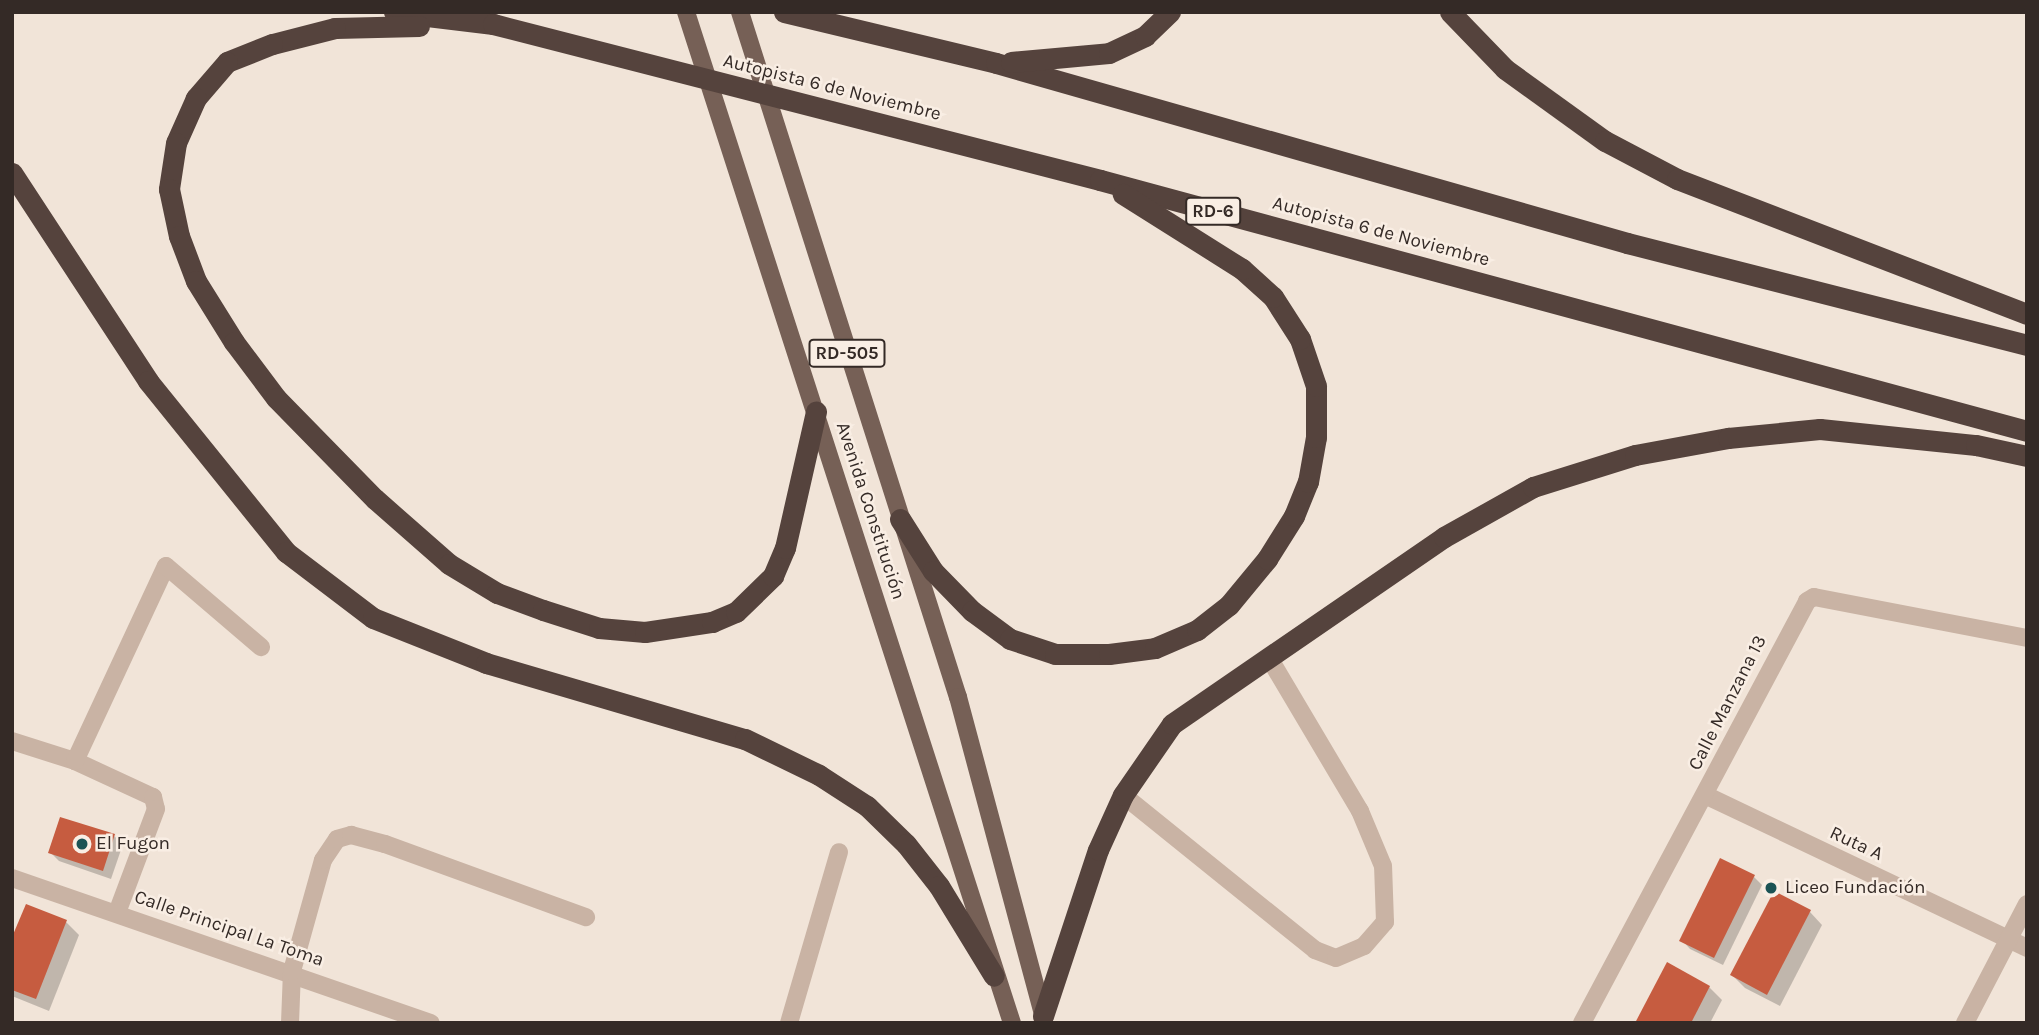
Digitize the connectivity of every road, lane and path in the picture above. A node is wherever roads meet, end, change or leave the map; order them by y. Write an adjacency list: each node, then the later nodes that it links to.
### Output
1 (394, 12): 7 (highway, Autopista 6 de Noviembre / RD-6)
2 (686, 12): 13 (main road, Avenida Constitución / RD-505)
3 (740, 12): 16 (main road, Avenida Constitución / RD-505)
4 (784, 12): 8 (highway)
5 (1170, 12): 8 (highway)
6 (1450, 12): 11 (highway)
7 (494, 24): 10 (highway, Autopista 6 de Noviembre / RD-6); 13 (highway)
8 (996, 63): 12 (highway)
9 (12, 173): 32 (highway)
10 (1100, 180): 14 (highway, Autopista 6 de Noviembre / RD-6); 16 (highway)
11 (2027, 314)
12 (2027, 345)
13 (816, 411): 32 (main road, Avenida Constitución / RD-505)
14 (2027, 431)
15 (2027, 456): 19 (highway)
16 (900, 519): 33 (main road, Avenida Constitución / RD-505)
17 (2027, 638): 23 (street, Calle Manzana 13)
18 (261, 647): 21 (street)
19 (1269, 658): 22 (highway); 22 (street)
20 (12, 741): 21 (street)
21 (75, 761): 27 (street)
22 (1123, 795): 33 (highway)
23 (1705, 795): 29 (street, Ruta A); 38 (street, Calle Manzana 13)
24 (839, 852): 36 (street)
25 (12, 878): 27 (street, Calle Principal La Toma)
26 (2027, 904): 29 (street)
27 (117, 913): 31 (street, Calle Principal La Toma)
28 (586, 916): 31 (street)
29 (2008, 939): 30 (street, Ruta A); 39 (street)
30 (2027, 948)
31 (292, 971): 34 (street); 35 (street, Calle Principal La Toma)
32 (994, 976): 37 (main road, Avenida Constitución / RD-505)
33 (1044, 1019)
34 (290, 1023)
35 (431, 1023)
36 (789, 1023)
37 (1012, 1023)
38 (1582, 1023)
39 (1965, 1023)

